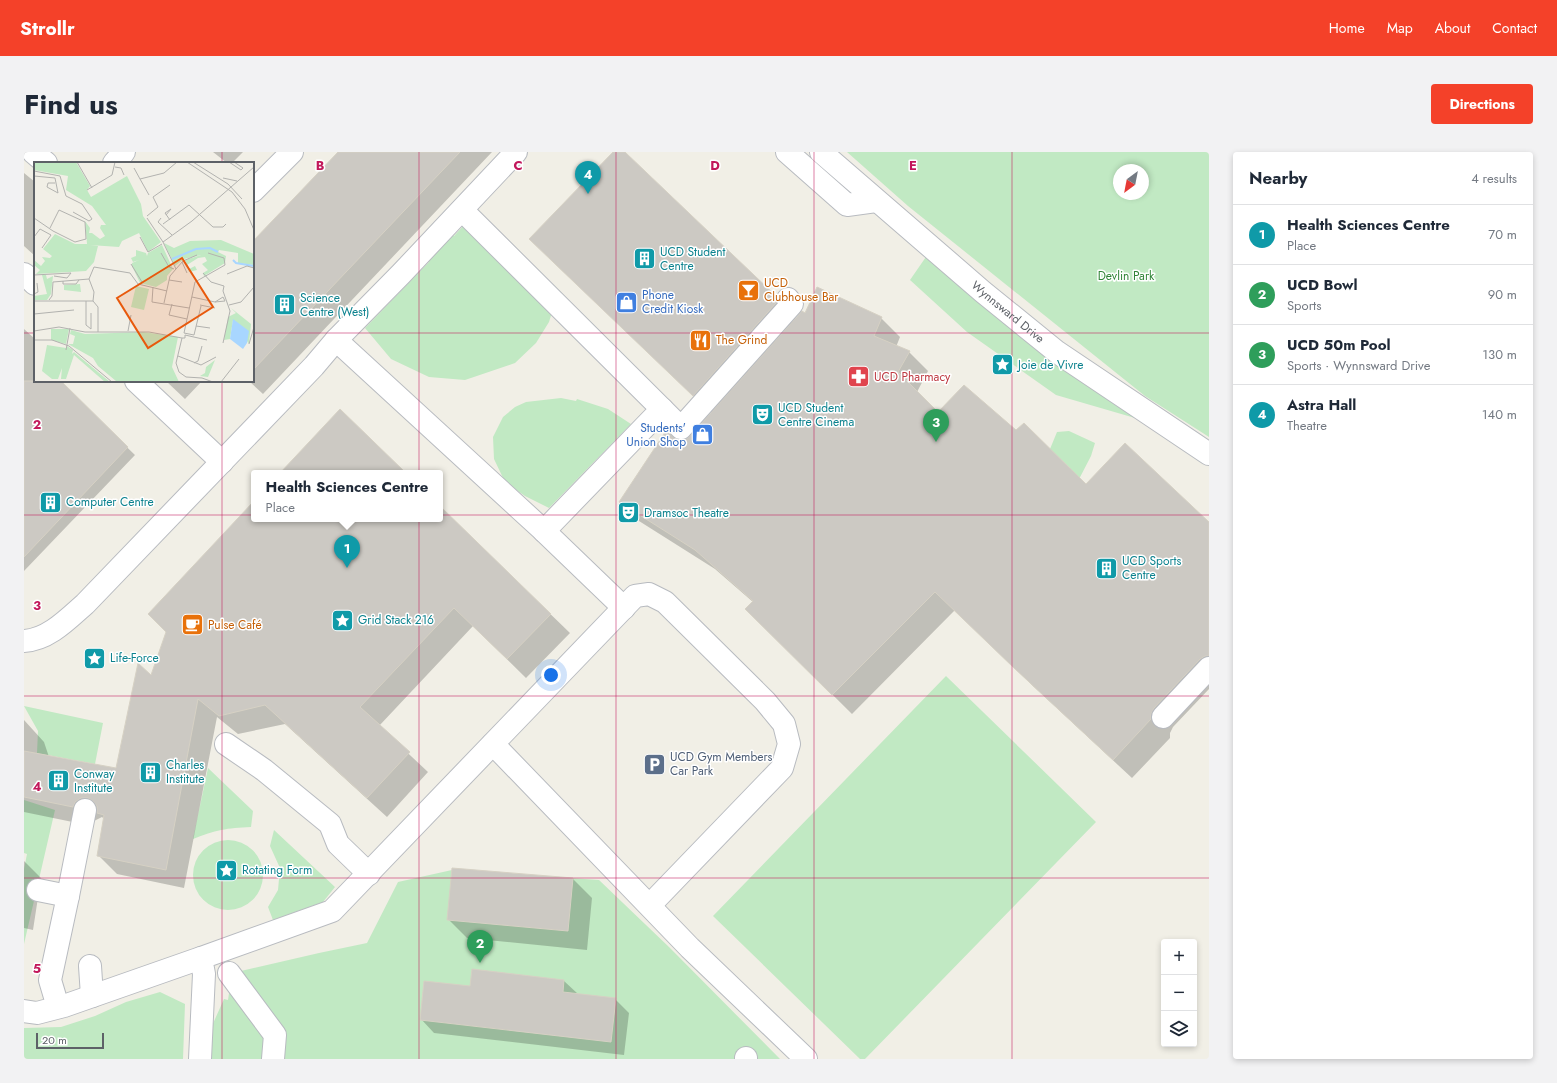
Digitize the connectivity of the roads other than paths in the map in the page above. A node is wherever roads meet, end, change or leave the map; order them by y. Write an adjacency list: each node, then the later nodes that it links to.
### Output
1 (33, 152): 7 (street)
2 (124, 152): 8 (street)
3 (292, 152): 9 (street)
4 (516, 152): 11 (street)
5 (787, 152): 10 (street)
6 (821, 152): 10 (street, Wynnsward Drive)
7 (45, 162)
8 (115, 162)
9 (254, 190)
10 (876, 201): 18 (street, Wynnsward Drive)
11 (462, 210): 15 (street); 17 (street)
12 (24, 274): 13 (street)
13 (34, 283)
14 (788, 299): 17 (street)
15 (336, 340): 19 (street); 20 (street)
16 (137, 382): 19 (street)
17 (662, 409): 20 (street)
18 (1209, 454)
19 (222, 462): 22 (street)
20 (544, 531): 21 (street)
21 (624, 608): 26 (street); 31 (street)
22 (24, 641)
23 (1209, 668): 24 (street)
24 (1163, 717)
25 (226, 744): 28 (street)
26 (493, 744): 28 (street); 31 (street)
27 (85, 810): 30 (street)
28 (369, 874): 32 (street)
29 (38, 890): 30 (street)
30 (68, 896): 36 (street)
31 (650, 905): 40 (street)
32 (201, 958): 35 (street); 38 (street)
33 (90, 966): 35 (street)
34 (229, 973): 39 (street)
35 (92, 996): 36 (street)
36 (58, 1008): 37 (street)
37 (24, 1012)
38 (200, 1059)
39 (273, 1059)
40 (806, 1059)

